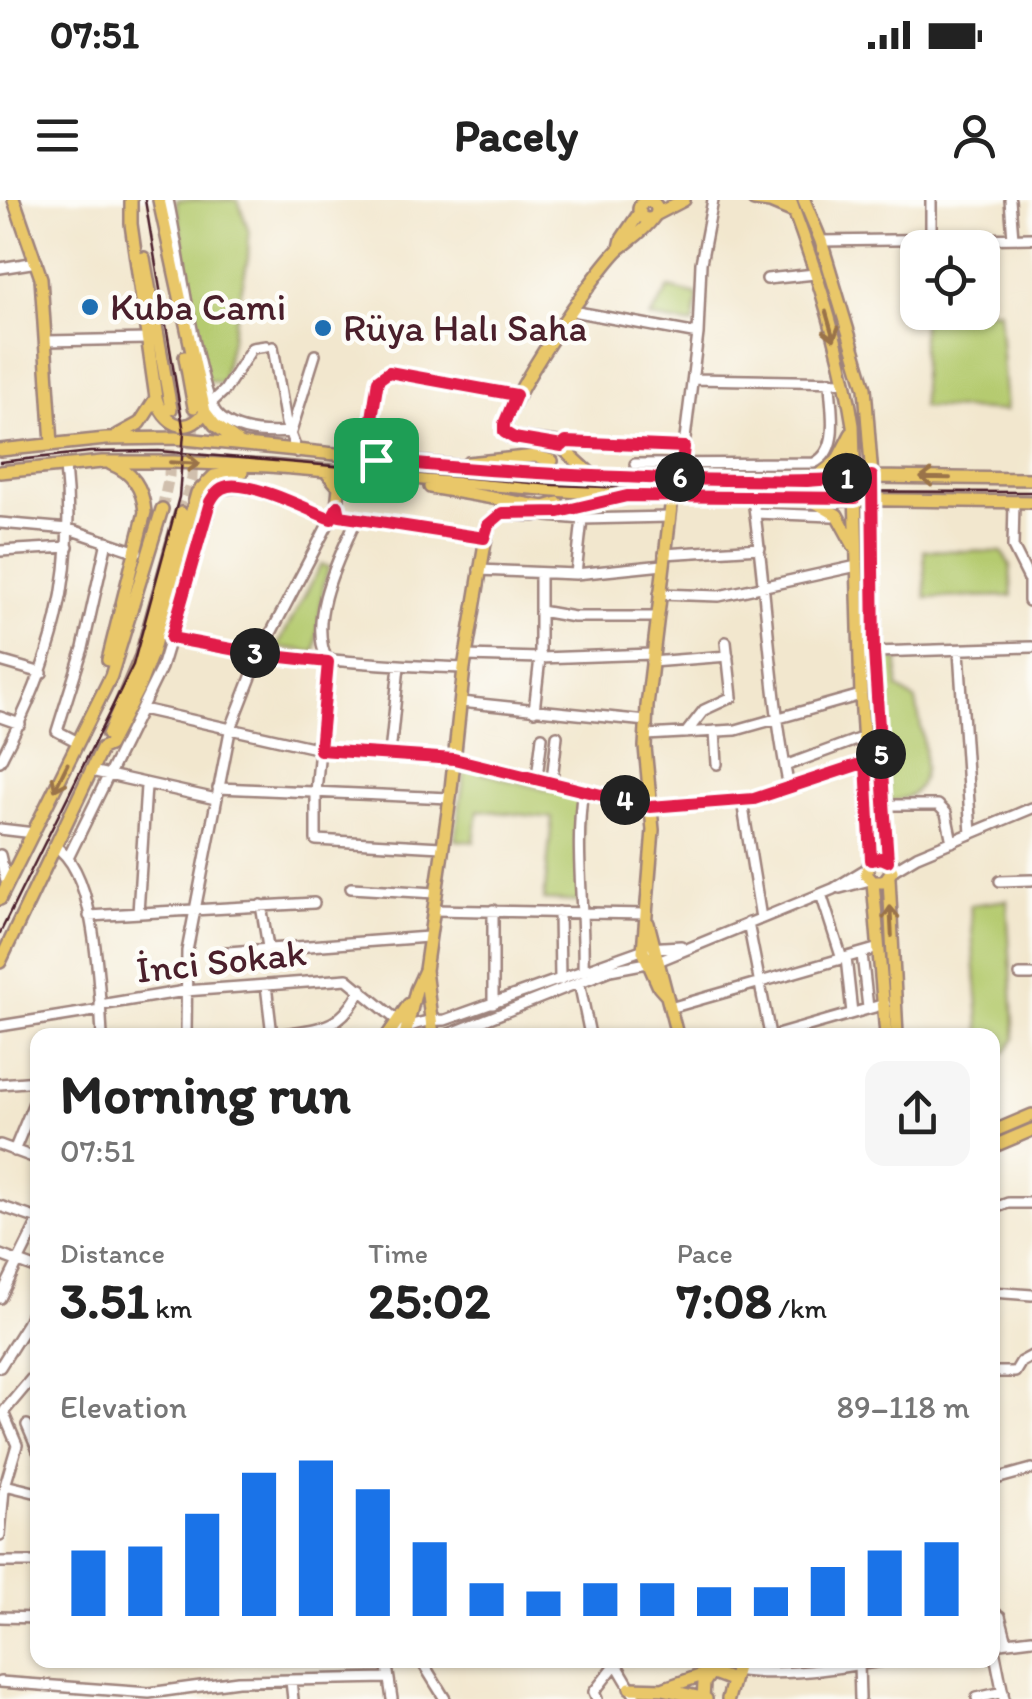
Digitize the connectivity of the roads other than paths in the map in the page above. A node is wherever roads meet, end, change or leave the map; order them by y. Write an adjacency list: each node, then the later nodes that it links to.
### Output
1 (14, 200): 19 (main road)
2 (132, 200): 25 (main road); 34 (main road)
3 (158, 200): 33 (main road)
4 (168, 200): 33 (street)
5 (684, 200): 11 (main road)
6 (714, 200): 24 (street)
7 (754, 200): 12 (main road)
8 (804, 200): 18 (main road)
9 (931, 200): 13 (street)
10 (1010, 200): 15 (street)
11 (648, 206): 23 (main road)
12 (792, 206): 21 (main road)
13 (931, 230)
14 (1000, 238): 15 (street)
15 (1013, 238): 16 (street)
16 (1032, 238)
17 (900, 240): 18 (street)
18 (821, 241): 56 (main road)
19 (37, 262): 20 (street); 26 (main road)
20 (0, 268)
21 (815, 274): 22 (street); 30 (main road, one-way to 30)
22 (766, 279)
23 (572, 311): 24 (street); 31 (main road)
24 (698, 334): 28 (street)
25 (148, 339): 26 (street); 32 (main road)
26 (46, 341): 38 (main road)
27 (314, 355): 36 (street)
28 (692, 379): 29 (street); 41 (street)
29 (830, 381): 30 (street); 53 (street)
30 (846, 382): 35 (main road)
31 (516, 395): 40 (main road); 44 (street)
32 (156, 398): 33 (main road); 37 (main road)
33 (203, 408): 36 (street); 36 (street); 39 (main road)
34 (171, 409)
35 (853, 424): 58 (main road); 60 (main road)
36 (291, 432): 43 (street)
37 (106, 438): 38 (main road); 39 (main road)
38 (52, 444): 42 (main road)
39 (241, 444): 43 (main road)
40 (562, 446): 41 (street); 54 (main road); 57 (main road)
41 (684, 447): 53 (street)
42 (0, 450)
43 (296, 452): 44 (main road)
44 (376, 460): 50 (main road)
45 (552, 461): 50 (main road)
46 (102, 462): 48 (main road); 49 (main road, one-way to 49); 86 (main road)
47 (634, 464): 53 (street)
48 (65, 466): 51 (main road); 79 (street)
49 (269, 466): 52 (main road); 128 (main road)
50 (438, 466): 54 (main road)
51 (0, 472)
52 (323, 472): 55 (main road); 72 (main road)
53 (680, 472): 57 (main road); 60 (main road)
54 (544, 475): 57 (main road)
55 (372, 476): 61 (main road); 68 (main road)
56 (872, 476): 58 (main road); 59 (main road, one-way to 56); 64 (main road)
57 (600, 477)
58 (854, 478): 60 (main road); 63 (main road)
59 (1032, 479)
60 (812, 481)
61 (627, 496): 62 (main road); 73 (main road)
62 (672, 498): 69 (main road); 74 (main road)
63 (855, 498): 64 (main road); 65 (main road); 84 (main road)
64 (871, 498): 66 (main road); 101 (main road)
65 (806, 500): 69 (main road); 76 (main road)
66 (1014, 502): 67 (main road); 94 (street)
67 (1032, 502)
68 (558, 503)
69 (754, 506): 76 (street); 83 (street)
70 (162, 508): 117 (main road)
71 (180, 512): 128 (main road)
72 (336, 514): 75 (street); 97 (street); 102 (street)
73 (534, 515): 77 (street); 80 (main road)
74 (669, 517): 77 (street); 87 (main road)
75 (357, 518): 80 (street); 107 (street)
76 (839, 518): 84 (main road)
77 (582, 519): 91 (street)
78 (0, 523): 79 (street)
79 (69, 529): 81 (street); 82 (street)
80 (484, 538): 89 (main road)
81 (107, 542): 86 (street); 127 (street)
82 (68, 547): 85 (street); 110 (street)
83 (760, 548): 87 (street); 92 (street)
84 (856, 550): 88 (main road)
85 (0, 551)
86 (136, 552): 117 (main road)
87 (664, 560): 91 (street); 93 (main road)
88 (856, 566): 92 (street); 111 (main road)
89 (480, 570): 90 (street); 108 (main road)
90 (540, 574): 91 (street); 95 (street)
91 (576, 574)
92 (765, 584): 93 (street); 115 (street)
93 (660, 594): 96 (main road)
94 (1029, 601)
95 (540, 610): 96 (street); 104 (street)
96 (656, 617): 105 (main road)
97 (171, 638): 102 (street); 113 (street)
98 (726, 642): 103 (street)
99 (1032, 648): 100 (street)
100 (959, 651): 101 (street); 153 (street)
101 (874, 652): 148 (main road)
102 (262, 655): 107 (street); 120 (street)
103 (728, 656): 105 (street); 122 (street)
104 (540, 658): 105 (street); 108 (street); 114 (street)
105 (652, 658): 118 (main road)
106 (0, 661): 110 (street)
107 (328, 662): 109 (street); 129 (street)
108 (465, 662): 109 (street); 112 (main road)
109 (399, 666): 130 (street)
110 (42, 673): 119 (street)
111 (861, 694): 115 (street); 126 (main road)
112 (461, 702): 114 (street); 131 (main road)
113 (142, 709): 120 (street); 137 (street)
114 (534, 712): 118 (street)
115 (776, 716): 121 (street); 135 (street)
116 (0, 718): 119 (street)
117 (87, 720): 127 (main road)
118 (646, 721): 123 (main road)
119 (20, 724): 132 (street)
120 (230, 731): 129 (street); 141 (street)
121 (715, 731): 122 (street); 134 (street)
122 (686, 733): 123 (street)
123 (646, 735): 149 (main road)
124 (558, 736): 139 (street)
125 (542, 737): 138 (street)
126 (864, 737): 133 (main road); 135 (street)
127 (78, 742): 152 (main road, one-way to 152)
128 (102, 748): 136 (main road)
129 (320, 750): 130 (street); 144 (street)
130 (390, 754): 131 (street)
131 (454, 759): 138 (street); 145 (main road)
132 (0, 761)
133 (866, 762): 142 (street); 160 (main road)
134 (717, 764)
135 (784, 766): 142 (street)
136 (90, 771): 137 (street); 155 (main road)
137 (108, 777): 140 (street); 158 (street)
138 (537, 777): 139 (street)
139 (552, 780): 143 (street)
140 (146, 786): 146 (street); 175 (street)
141 (218, 788): 144 (street); 146 (street)
142 (789, 788): 147 (street)
143 (583, 789): 149 (street); 174 (street)
144 (316, 792): 145 (street); 156 (street)
145 (450, 798): 156 (main road)
146 (216, 800): 170 (street)
147 (742, 801): 149 (street); 178 (street)
148 (884, 805): 154 (street); 159 (main road)
149 (650, 807): 176 (main road)
150 (1032, 808): 153 (street)
151 (0, 829): 152 (street)
152 (34, 833): 163 (main road)
153 (971, 834): 154 (street)
154 (952, 842): 159 (street)
155 (54, 846): 158 (street); 187 (main road)
156 (440, 847): 165 (main road)
157 (0, 856): 163 (street)
158 (69, 856): 177 (street)
159 (889, 870): 160 (main road); 160 (main road); 219 (main road, one-way to 159)
160 (870, 873): 166 (street); 182 (main road)
161 (1032, 880): 162 (street)
162 (1000, 881)
163 (7, 886): 167 (main road)
164 (350, 888): 165 (street)
165 (436, 894): 171 (main road)
166 (821, 894): 178 (street); 186 (street)
167 (0, 899)
168 (314, 903): 169 (street)
169 (261, 905): 170 (street); 181 (street)
170 (194, 910): 175 (street); 196 (street)
171 (435, 910): 172 (street); 180 (main road)
172 (493, 910): 173 (street); 198 (street)
173 (559, 912): 174 (street); 192 (street)
174 (584, 912): 176 (street); 191 (street)
175 (138, 913): 177 (street)
176 (646, 914): 185 (main road)
177 (89, 916): 200 (street)
178 (761, 918): 179 (street)
179 (748, 923): 185 (street); 193 (street)
180 (428, 936): 181 (street); 188 (main road)
181 (268, 947): 183 (street)
182 (880, 948): 184 (street); 199 (main road)
183 (215, 952)
184 (862, 954): 186 (street); 201 (street)
185 (650, 955): 191 (street); 197 (main road)
186 (844, 958): 193 (street); 202 (street)
187 (0, 962)
188 (425, 970): 203 (main road); 210 (main road)
189 (1020, 975): 190 (street)
190 (1032, 975)
191 (581, 977): 192 (street); 213 (street); 214 (street)
192 (560, 980): 198 (street)
193 (759, 983): 197 (street); 216 (street)
194 (266, 985): 195 (street, İnci Sokak); 196 (street, İnci Sokak); 207 (street)
195 (361, 989): 208 (street); 209 (street)
196 (186, 991): 200 (street, İnci Sokak); 206 (street)
197 (668, 1002): 215 (main road)
198 (492, 1004): 203 (street)
199 (885, 1004): 201 (street); 218 (main road)
200 (100, 1007): 204 (street, İnci Sokak); 205 (street)
201 (868, 1008): 202 (street)
202 (852, 1013): 217 (street)
203 (432, 1020): 211 (street); 212 (main road)
204 (0, 1026)
205 (102, 1028)
206 (186, 1028)
207 (273, 1028)
208 (335, 1028)
209 (396, 1028)
210 (399, 1028)
211 (405, 1028)
212 (433, 1028)
213 (463, 1028)
214 (589, 1028)
215 (674, 1028)
216 (771, 1028)
217 (813, 1028)
218 (886, 1028)
219 (897, 1028)
220 (30, 1081): 221 (street)
221 (1, 1083)
222 (30, 1112): 228 (street)
223 (1032, 1115): 224 (main road)
224 (1000, 1129)
225 (1032, 1130): 226 (main road)
226 (1000, 1144)
227 (0, 1145): 228 (street)
228 (14, 1150): 229 (street)
229 (30, 1156)
230 (1032, 1203): 232 (street)
231 (0, 1206): 233 (street)
232 (1000, 1206)
233 (30, 1217)
234 (30, 1239): 236 (street)
235 (0, 1255): 236 (street)
236 (20, 1262): 237 (street); 240 (street)
237 (30, 1266)
238 (1000, 1292): 239 (street)
239 (1032, 1294)
240 (0, 1298)
241 (30, 1317): 243 (street)
242 (1032, 1356): 244 (street)
243 (0, 1367)
244 (1000, 1372)
245 (30, 1381): 246 (street)
246 (2, 1414): 248 (street)
247 (30, 1430): 248 (street)
248 (17, 1445): 251 (street)
249 (1032, 1470): 250 (street)
250 (1000, 1478)
251 (6, 1484): 252 (street); 253 (street)
252 (30, 1491)
253 (0, 1535)
254 (0, 1562): 255 (street)
255 (30, 1562)
256 (1000, 1616): 260 (street)
257 (0, 1617): 258 (street)
258 (30, 1618)
259 (1032, 1638): 260 (street)
260 (1007, 1642): 261 (street)
261 (1000, 1643)
262 (387, 1668): 272 (street)
263 (426, 1668): 284 (street)
264 (611, 1668): 285 (street)
265 (619, 1668): 278 (street)
266 (713, 1668): 271 (main road)
267 (799, 1668): 270 (street)
268 (859, 1668): 288 (street)
269 (998, 1668): 279 (street)
270 (735, 1670): 271 (main road); 287 (main road)
271 (710, 1672): 276 (main road); 286 (main road)
272 (388, 1678): 274 (street); 283 (street)
273 (0, 1682): 277 (street)
274 (291, 1682): 275 (street); 282 (street)
275 (184, 1687): 277 (street); 281 (street)
276 (663, 1689): 278 (main road); 286 (main road)
277 (111, 1694)
278 (634, 1694)
279 (1004, 1696): 280 (street)
280 (977, 1698)
281 (184, 1699)
282 (292, 1699)
283 (392, 1699)
284 (445, 1699)
285 (597, 1699)
286 (704, 1699)
287 (728, 1699)
288 (860, 1699)

